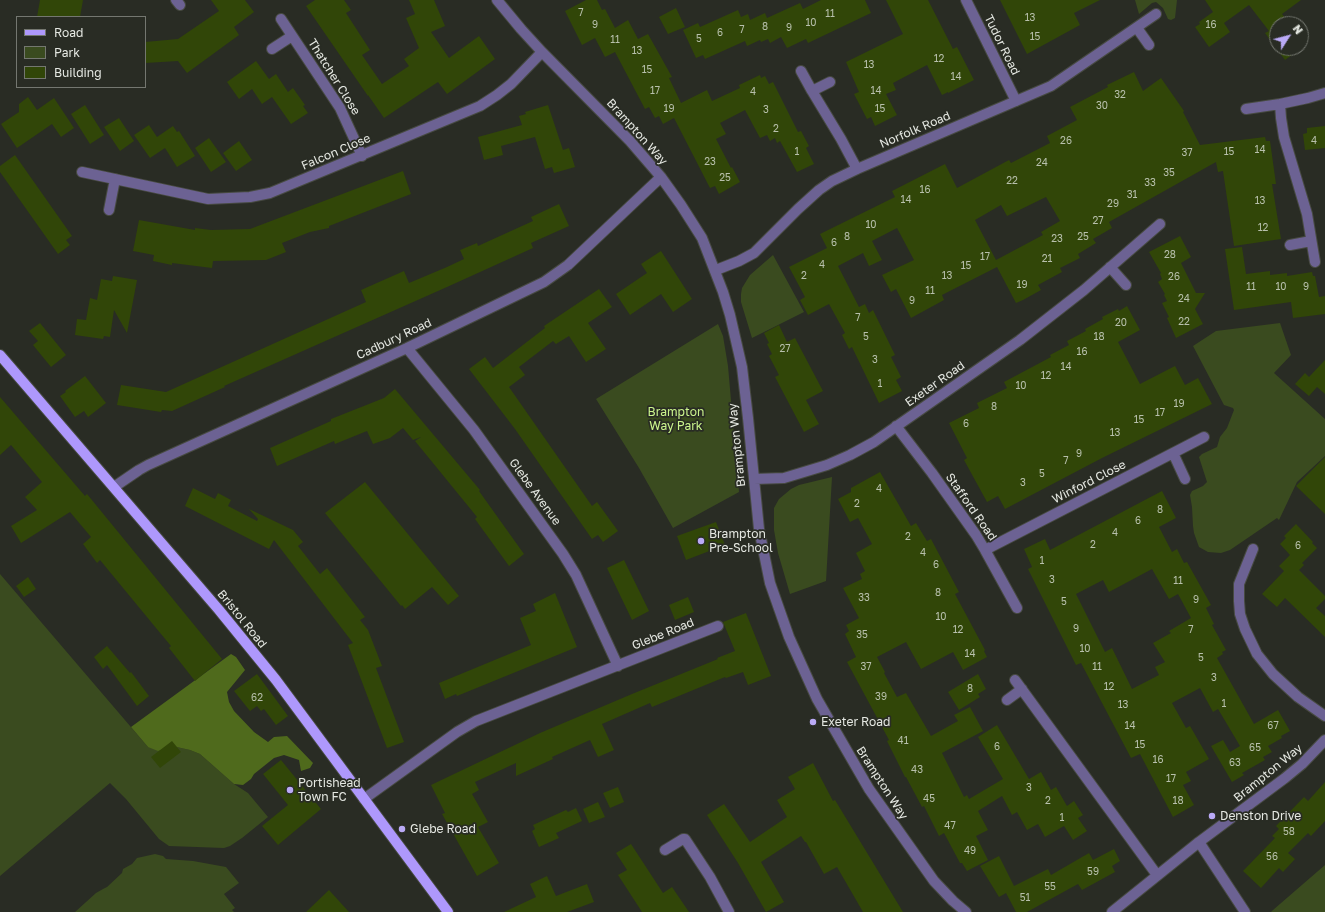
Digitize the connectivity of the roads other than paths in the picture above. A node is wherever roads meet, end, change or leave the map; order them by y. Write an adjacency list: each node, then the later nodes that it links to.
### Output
1 (497, 0): 9 (street, Brampton Way)
2 (966, 0): 14 (street, Tudor Road)
3 (1156, 14): 5 (street, Norfolk Road)
4 (281, 19): 6 (street, Thatcher Close)
5 (1137, 28): 7 (street); 14 (street, Norfolk Road)
6 (292, 36): 8 (street, Thatcher Close); 17 (street, Thatcher Close)
7 (1149, 45)
8 (272, 49)
9 (542, 52): 17 (street, Falcon Close); 20 (street, Brampton Way)
10 (801, 71): 12 (street)
11 (830, 82): 12 (street)
12 (812, 91): 18 (street)
13 (1325, 93): 15 (street)
14 (1016, 101): 18 (street, Norfolk Road)
15 (1280, 104): 16 (street); 24 (street)
16 (1246, 109)
17 (362, 156): 21 (street, Falcon Close)
18 (857, 169): 28 (street, Norfolk Road)
19 (82, 172): 21 (street, Falcon Close)
20 (661, 177): 28 (street, Brampton Way); 30 (street, Cadbury Road)
21 (115, 179): 22 (street)
22 (109, 210)
23 (1160, 224): 27 (street, Exeter Road)
24 (1311, 240): 25 (street); 26 (street)
25 (1290, 245)
26 (1315, 262)
27 (1110, 267): 29 (street); 32 (street, Exeter Road)
28 (716, 270): 35 (street, Brampton Way)
29 (1126, 285)
30 (407, 348): 37 (street, Cadbury Road); 42 (street, Glebe Avenue)
31 (0, 355): 37 (main road, Bristol Road)
32 (896, 426): 35 (street, Exeter Road); 39 (street, Stafford Road)
33 (1204, 437): 34 (street, Winford Close)
34 (1173, 453): 36 (street); 39 (street, Winford Close)
35 (754, 479): 54 (street, Brampton Way)
36 (1185, 479)
37 (114, 487): 48 (main road, Bristol Road)
38 (1253, 549): 46 (street)
39 (986, 550): 40 (street, Stafford Road)
40 (1017, 608)
41 (718, 626): 42 (street, Glebe Road)
42 (618, 666): 48 (street, Glebe Road)
43 (1015, 680): 44 (street)
44 (1022, 690): 45 (street); 51 (street)
45 (1007, 700)
46 (1325, 716)
47 (1325, 740): 49 (street, Brampton Way)
48 (364, 799): 52 (main road, Bristol Road)
49 (1199, 842): 51 (street, Brampton Way); 56 (street)
50 (666, 850): 53 (street)
51 (1157, 875): 55 (street, Brampton Way)
52 (448, 912)
53 (729, 912)
54 (966, 912)
55 (1112, 912)
56 (1245, 912)

